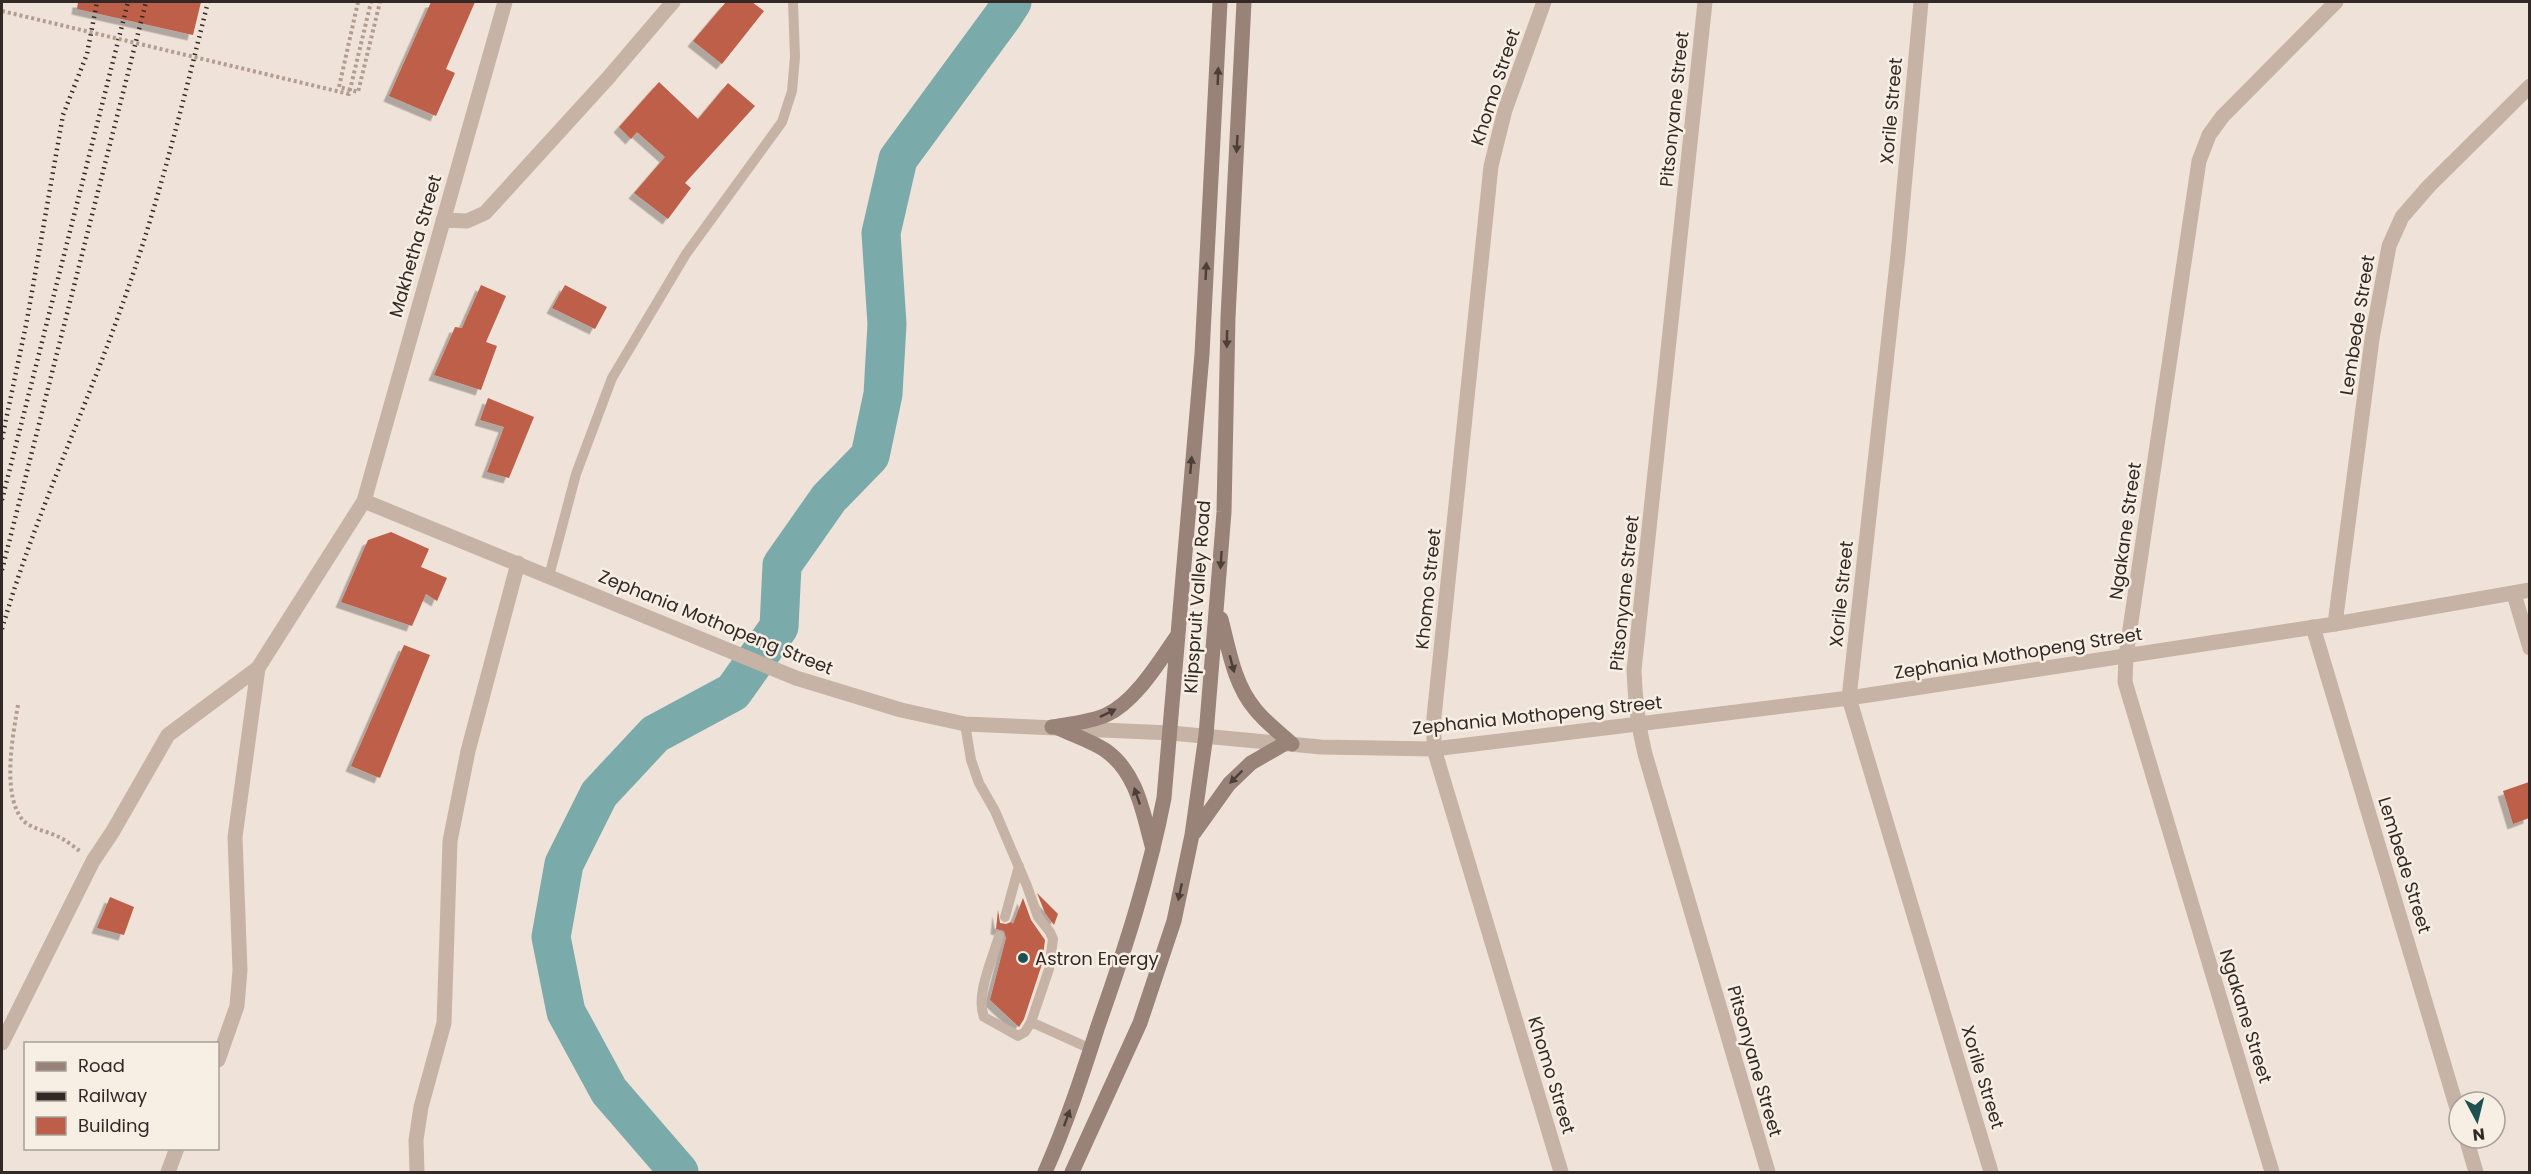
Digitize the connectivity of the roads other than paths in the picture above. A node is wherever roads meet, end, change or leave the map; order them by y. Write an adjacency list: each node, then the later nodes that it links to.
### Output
1 (505, 2): 11 (street, Makhetha Street)
2 (673, 2): 11 (street)
3 (793, 2): 14 (lane)
4 (1220, 2): 20 (main road, Klipspruit Valley Road, one-way to 4)
5 (1244, 2): 17 (main road, Klipspruit Valley Road, one-way to 17)
6 (1544, 2): 31 (street, Khomo Street)
7 (1705, 2): 26 (street, Pitsonyane Street)
8 (1921, 2): 24 (street, Xorile Street)
9 (2336, 2): 22 (street, Ngakane Street)
10 (2529, 86): 18 (street, Lembede Street)
11 (443, 220): 12 (street, Makhetha Street)
12 (364, 501): 13 (street, Zephania Mothopeng Street); 23 (street, Makhetha Street)
13 (519, 563): 14 (street, Zephania Mothopeng Street); 45 (street)
14 (549, 576): 25 (street, Zephania Mothopeng Street)
15 (2529, 590): 16 (street, Zephania Mothopeng Street)
16 (2514, 594): 18 (street, Zephania Mothopeng Street); 21 (street)
17 (1218, 607): 29 (main road, Klipspruit Valley Road); 30 (main road, one-way to 30)
18 (2335, 624): 19 (street, Zephania Mothopeng Street)
19 (2313, 627): 22 (street, Zephania Mothopeng Street); 41 (street, Lembede Street)
20 (1177, 636): 27 (main road, one-way to 20); 28 (main road, Klipspruit Valley Road)
21 (2529, 648)
22 (2126, 656): 24 (street, Zephania Mothopeng Street); 51 (street, Ngakane Street)
23 (258, 668): 38 (street); 40 (street)
24 (1849, 698): 26 (street, Zephania Mothopeng Street); 50 (street, Xorile Street)
25 (965, 724): 27 (street, Zephania Mothopeng Street); 34 (lane)
26 (1637, 724): 31 (street, Zephania Mothopeng Street); 49 (street, Pitsonyane Street)
27 (1055, 728): 28 (street, Zephania Mothopeng Street); 33 (main road, one-way to 27)
28 (1171, 733): 29 (street, Zephania Mothopeng Street); 33 (main road, Klipspruit Valley Road)
29 (1206, 735): 30 (street, Zephania Mothopeng Street); 32 (main road, Klipspruit Valley Road)
30 (1288, 744): 31 (street, Zephania Mothopeng Street); 32 (main road, one-way to 32)
31 (1434, 749): 48 (street, Khomo Street)
32 (1192, 835): 47 (main road, Klipspruit Valley Road, one-way to 47)
33 (1154, 852): 39 (main road, Klipspruit Valley Road)
34 (1019, 866): 35 (lane); 37 (lane)
35 (1005, 917)
36 (999, 936): 37 (lane)
37 (1032, 1022): 39 (lane)
38 (2, 1043)
39 (1090, 1049): 46 (main road, Klipspruit Valley Road, one-way to 39)
40 (219, 1057)
41 (2452, 1090)
42 (177, 1150): 44 (street)
43 (2469, 1150): 52 (street)
44 (168, 1173)
45 (417, 1173)
46 (1046, 1173)
47 (1072, 1173)
48 (1561, 1173)
49 (1768, 1173)
50 (1991, 1173)
51 (2272, 1173)
52 (2476, 1173)

